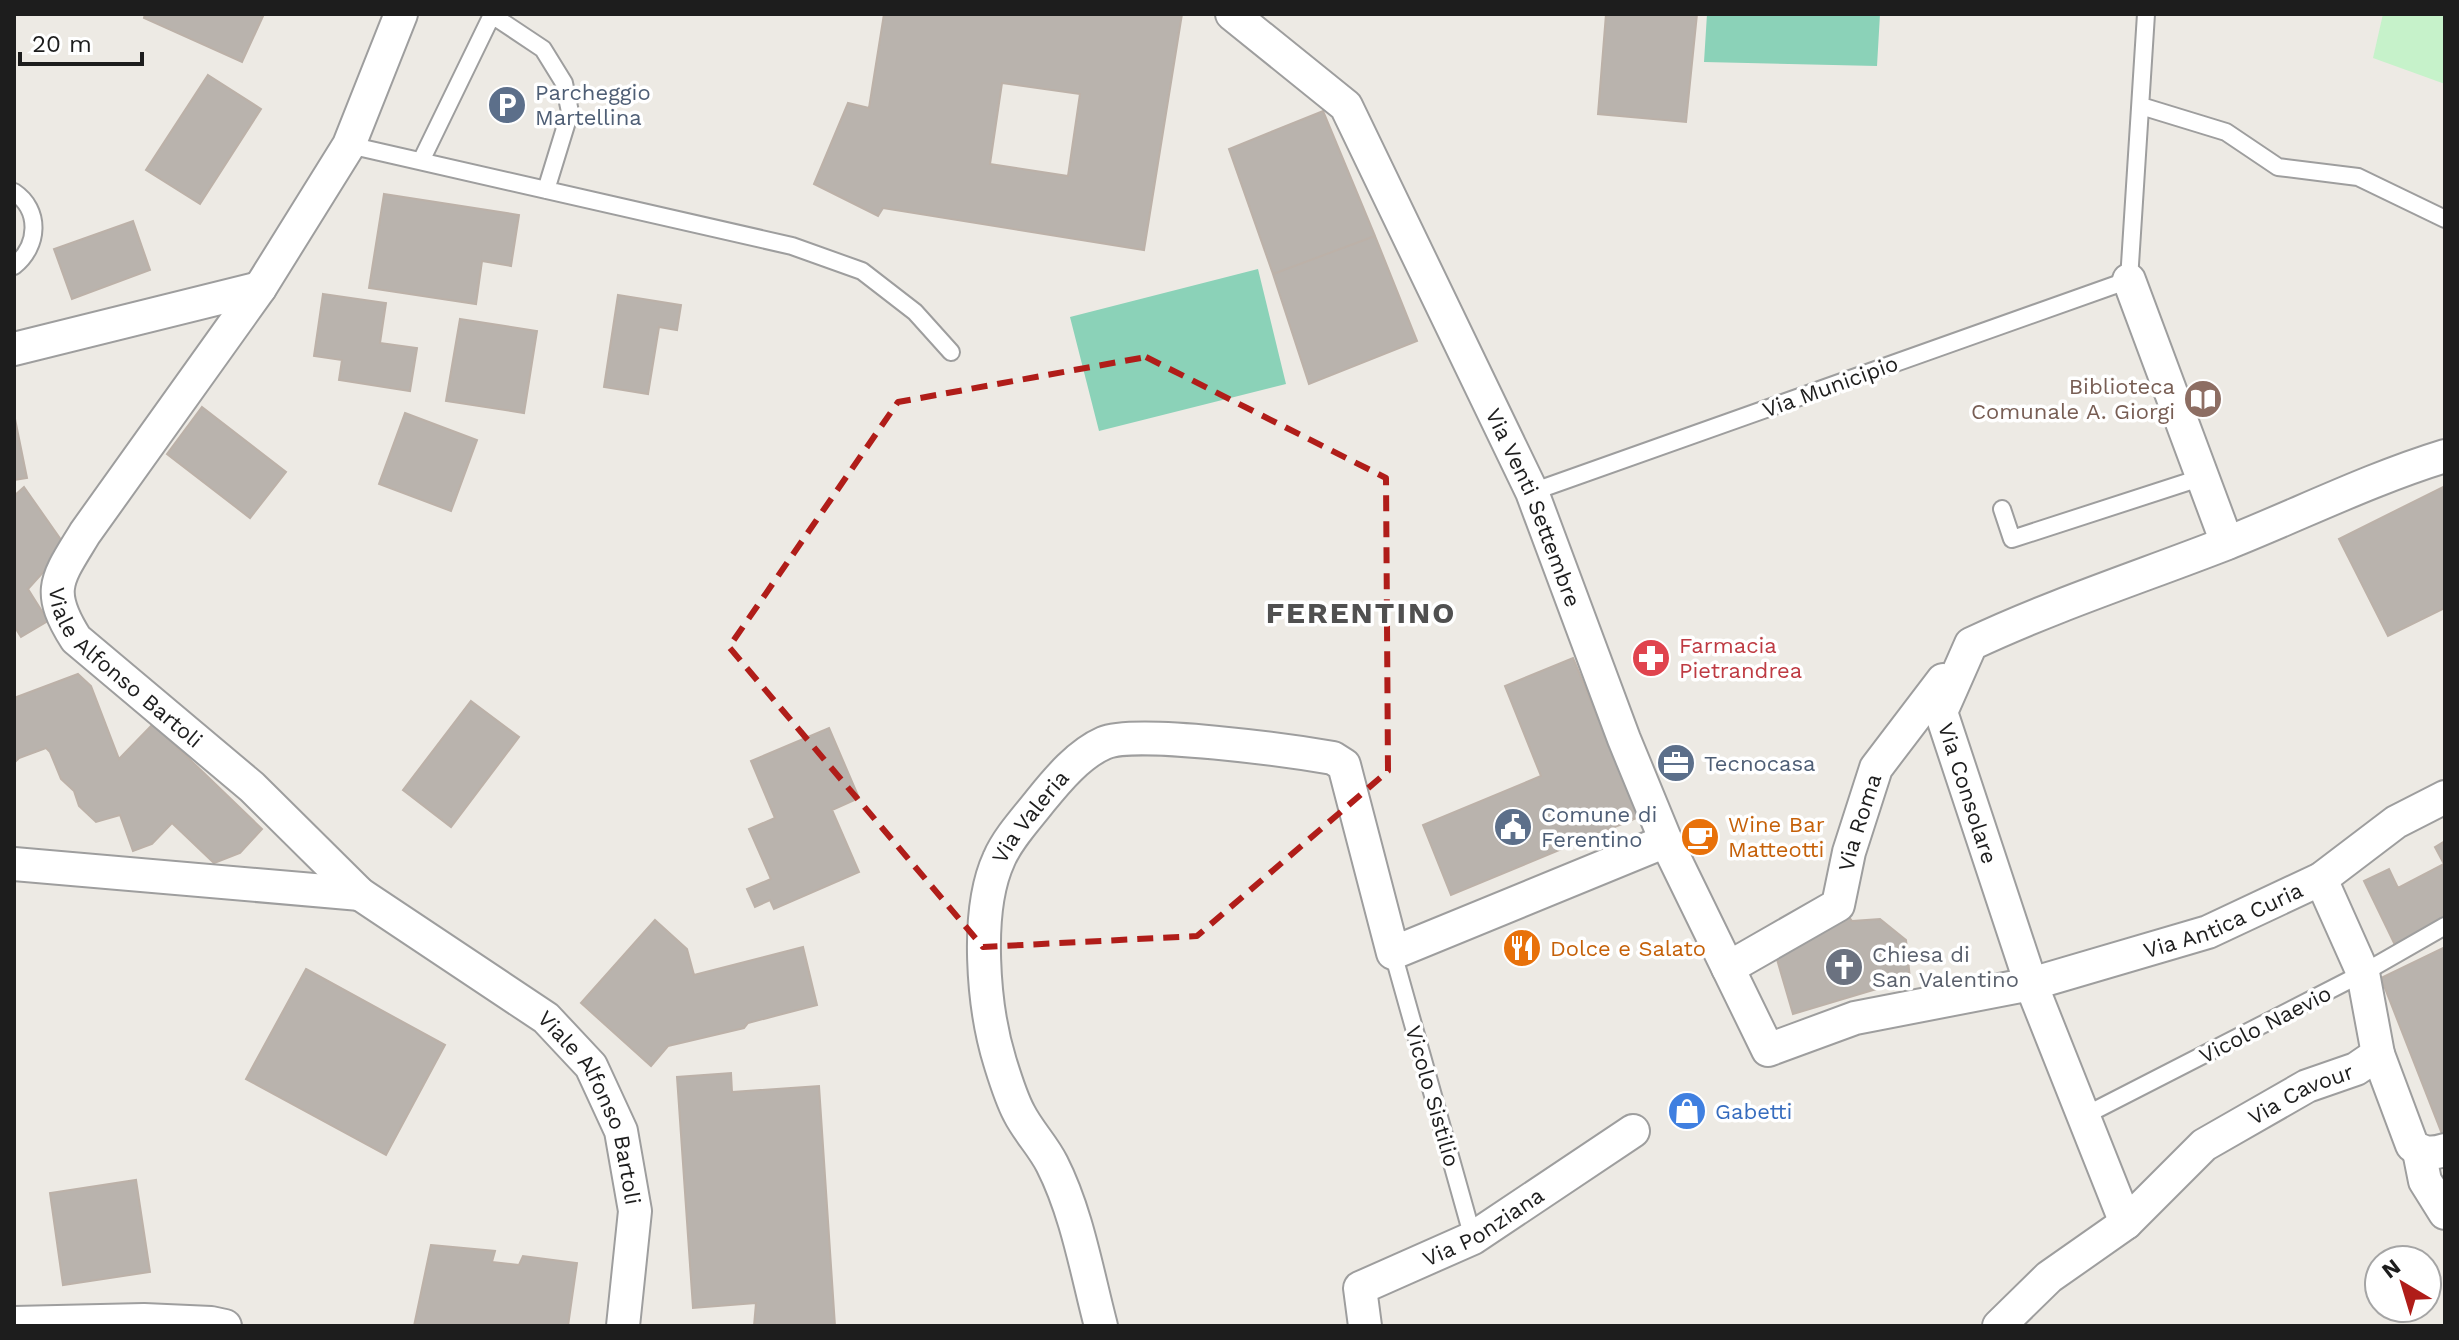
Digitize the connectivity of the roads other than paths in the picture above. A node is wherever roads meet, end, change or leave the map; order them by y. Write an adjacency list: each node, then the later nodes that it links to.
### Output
1 (401, 14): 5 (street, Viale Alfonso Bartoli)
2 (1232, 14): 17 (street, Via Venti Settembre)
3 (2146, 14): 4 (lane)
4 (2141, 106): 9 (lane); 11 (lane)
5 (349, 145): 6 (lane); 12 (street, Viale Alfonso Bartoli)
6 (421, 161): 7 (lane); 7 (lane)
7 (546, 190): 14 (lane)
8 (14, 192): 10 (lane)
9 (2445, 219)
10 (14, 266)
11 (2129, 280): 16 (street); 17 (lane, Via Municipio)
12 (260, 288): 13 (street); 25 (street, Viale Alfonso Bartoli)
13 (14, 349)
14 (951, 352)
15 (2445, 456): 19 (street)
16 (2203, 477): 18 (lane); 19 (street)
17 (1532, 492): 22 (street, Via Venti Settembre)
18 (2002, 509)
19 (2227, 543): 20 (street)
20 (1971, 644): 28 (street, Via Roma); 30 (street, Via Consolare)
21 (2445, 797): 24 (street, Via Antica Curia)
22 (1666, 841): 27 (street); 28 (street, Via Venti Settembre)
23 (14, 864): 25 (street, Viale Alfonso Bartoli)
24 (2321, 879): 29 (street); 30 (street, Via Antica Curia)
25 (360, 894): 41 (street, Viale Alfonso Bartoli)
26 (2445, 926): 29 (lane, Vicolo Naevio)
27 (1393, 953): 38 (lane, Vicolo Sistilio); 42 (street, Via Valeria)
28 (1728, 968): 31 (street, Via Venti Settembre)
29 (2363, 973): 32 (street); 33 (lane, Vicolo Naevio)
30 (2031, 984): 31 (street, Via Antica Curia); 33 (street, Via Consolare)
31 (1768, 1050)
32 (2378, 1054): 35 (street, Via Cavour); 37 (street, Via Cavour)
33 (2082, 1117): 37 (street, Via Consolare)
34 (1633, 1131): 38 (street, Via Ponziana)
35 (2432, 1150): 36 (street, Via Cavour)
36 (2445, 1213)
37 (2126, 1223): 44 (street)
38 (1473, 1238): 43 (street, Via Ponziana)
39 (14, 1323): 40 (street)
40 (225, 1326)
41 (623, 1326)
42 (1101, 1326)
43 (1365, 1326)
44 (1999, 1326)

